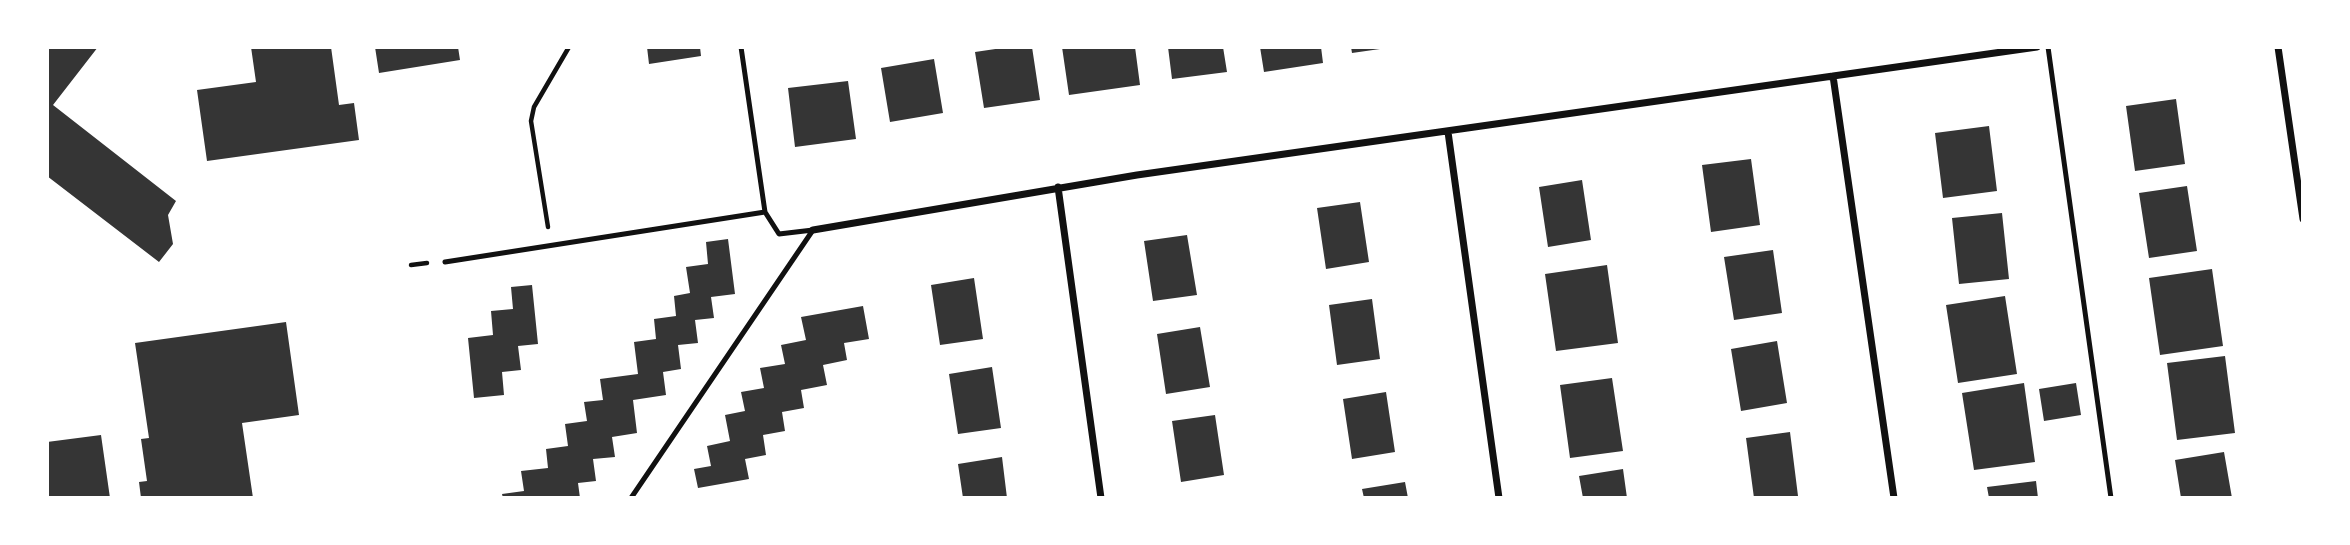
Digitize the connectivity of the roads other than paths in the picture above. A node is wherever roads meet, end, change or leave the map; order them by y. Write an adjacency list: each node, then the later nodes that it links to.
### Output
1 (741, 47): 8 (lane)
2 (2037, 47): 5 (street)
3 (2048, 47): 16 (lane)
4 (2278, 47): 9 (street)
5 (1833, 76): 6 (street); 15 (street)
6 (1448, 132): 7 (street); 14 (street)
7 (1058, 187): 10 (street); 13 (street)
8 (765, 212): 10 (lane); 11 (lane)
9 (2303, 219)
10 (814, 230): 12 (lane)
11 (445, 261)
12 (631, 498)
13 (1101, 498)
14 (1499, 498)
15 (1894, 498)
16 (2111, 498)

